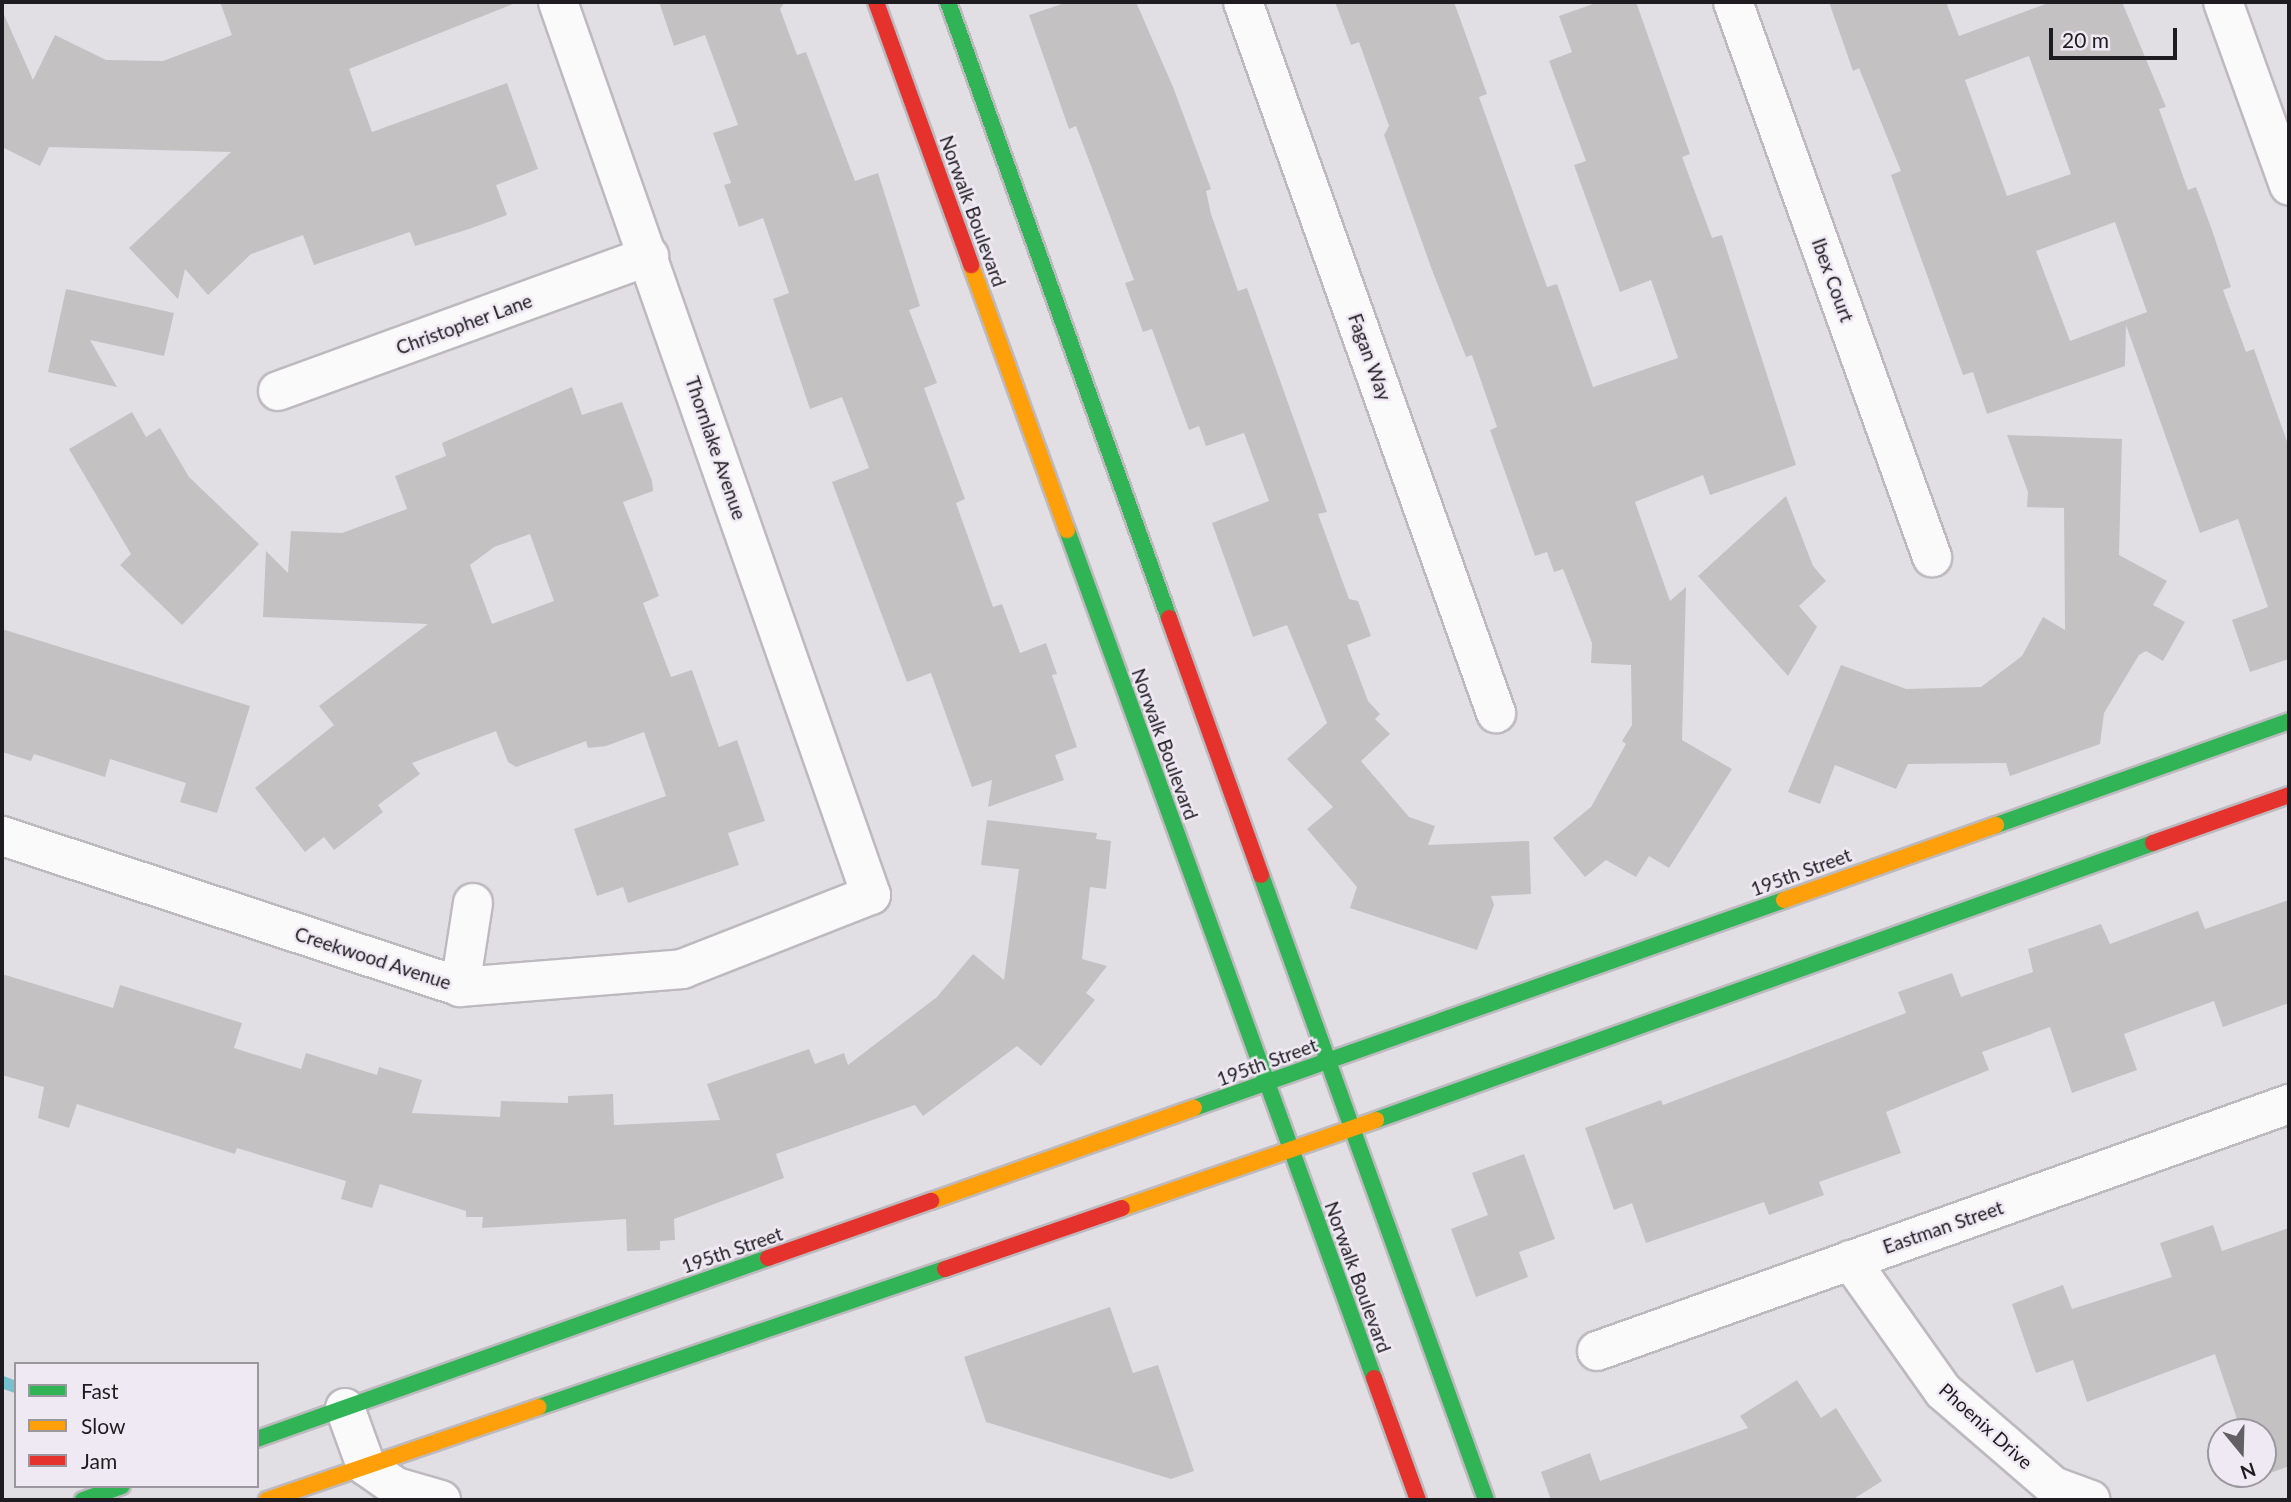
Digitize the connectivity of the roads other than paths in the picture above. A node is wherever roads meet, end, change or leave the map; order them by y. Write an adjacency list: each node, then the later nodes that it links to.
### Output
1 (558, 2): 8 (street, Thornlake Avenue)
2 (876, 2): 19 (street, Norwalk Boulevard)
3 (948, 2): 18 (street)
4 (1243, 2): 11 (street, Fagan Way)
5 (1733, 2): 10 (street, Ibex Court)
6 (2223, 2): 7 (street)
7 (2289, 185)
8 (649, 256): 9 (street, Christopher Lane); 15 (street, Thornlake Avenue)
9 (278, 391)
10 (1932, 557)
11 (1496, 713)
12 (2289, 721): 18 (street, 195th Street)
13 (2289, 795): 21 (street)
14 (2, 836): 17 (street, Creekwood Avenue)
15 (871, 895): 17 (street, Creekwood Avenue)
16 (473, 903): 17 (street)
17 (460, 987)
18 (1329, 1062): 19 (street, 195th Street); 21 (street)
19 (1266, 1085): 22 (street, Norwalk Boulevard); 25 (street, 195th Street)
20 (2289, 1104): 23 (street, Eastman Street)
21 (1352, 1129): 22 (street); 33 (street)
22 (1290, 1151): 27 (street); 32 (street, Norwalk Boulevard)
23 (1850, 1260): 24 (street, Eastman Street); 34 (street, Phoenix Drive)
24 (1597, 1351)
25 (345, 1408): 26 (street, 195th Street); 27 (street)
26 (259, 1438)
27 (366, 1466): 30 (street); 31 (street)
28 (116, 1488): 29 (street)
29 (83, 1500)
30 (267, 1500)
31 (441, 1500)
32 (1418, 1500)
33 (1486, 1500)
34 (2091, 1500)

